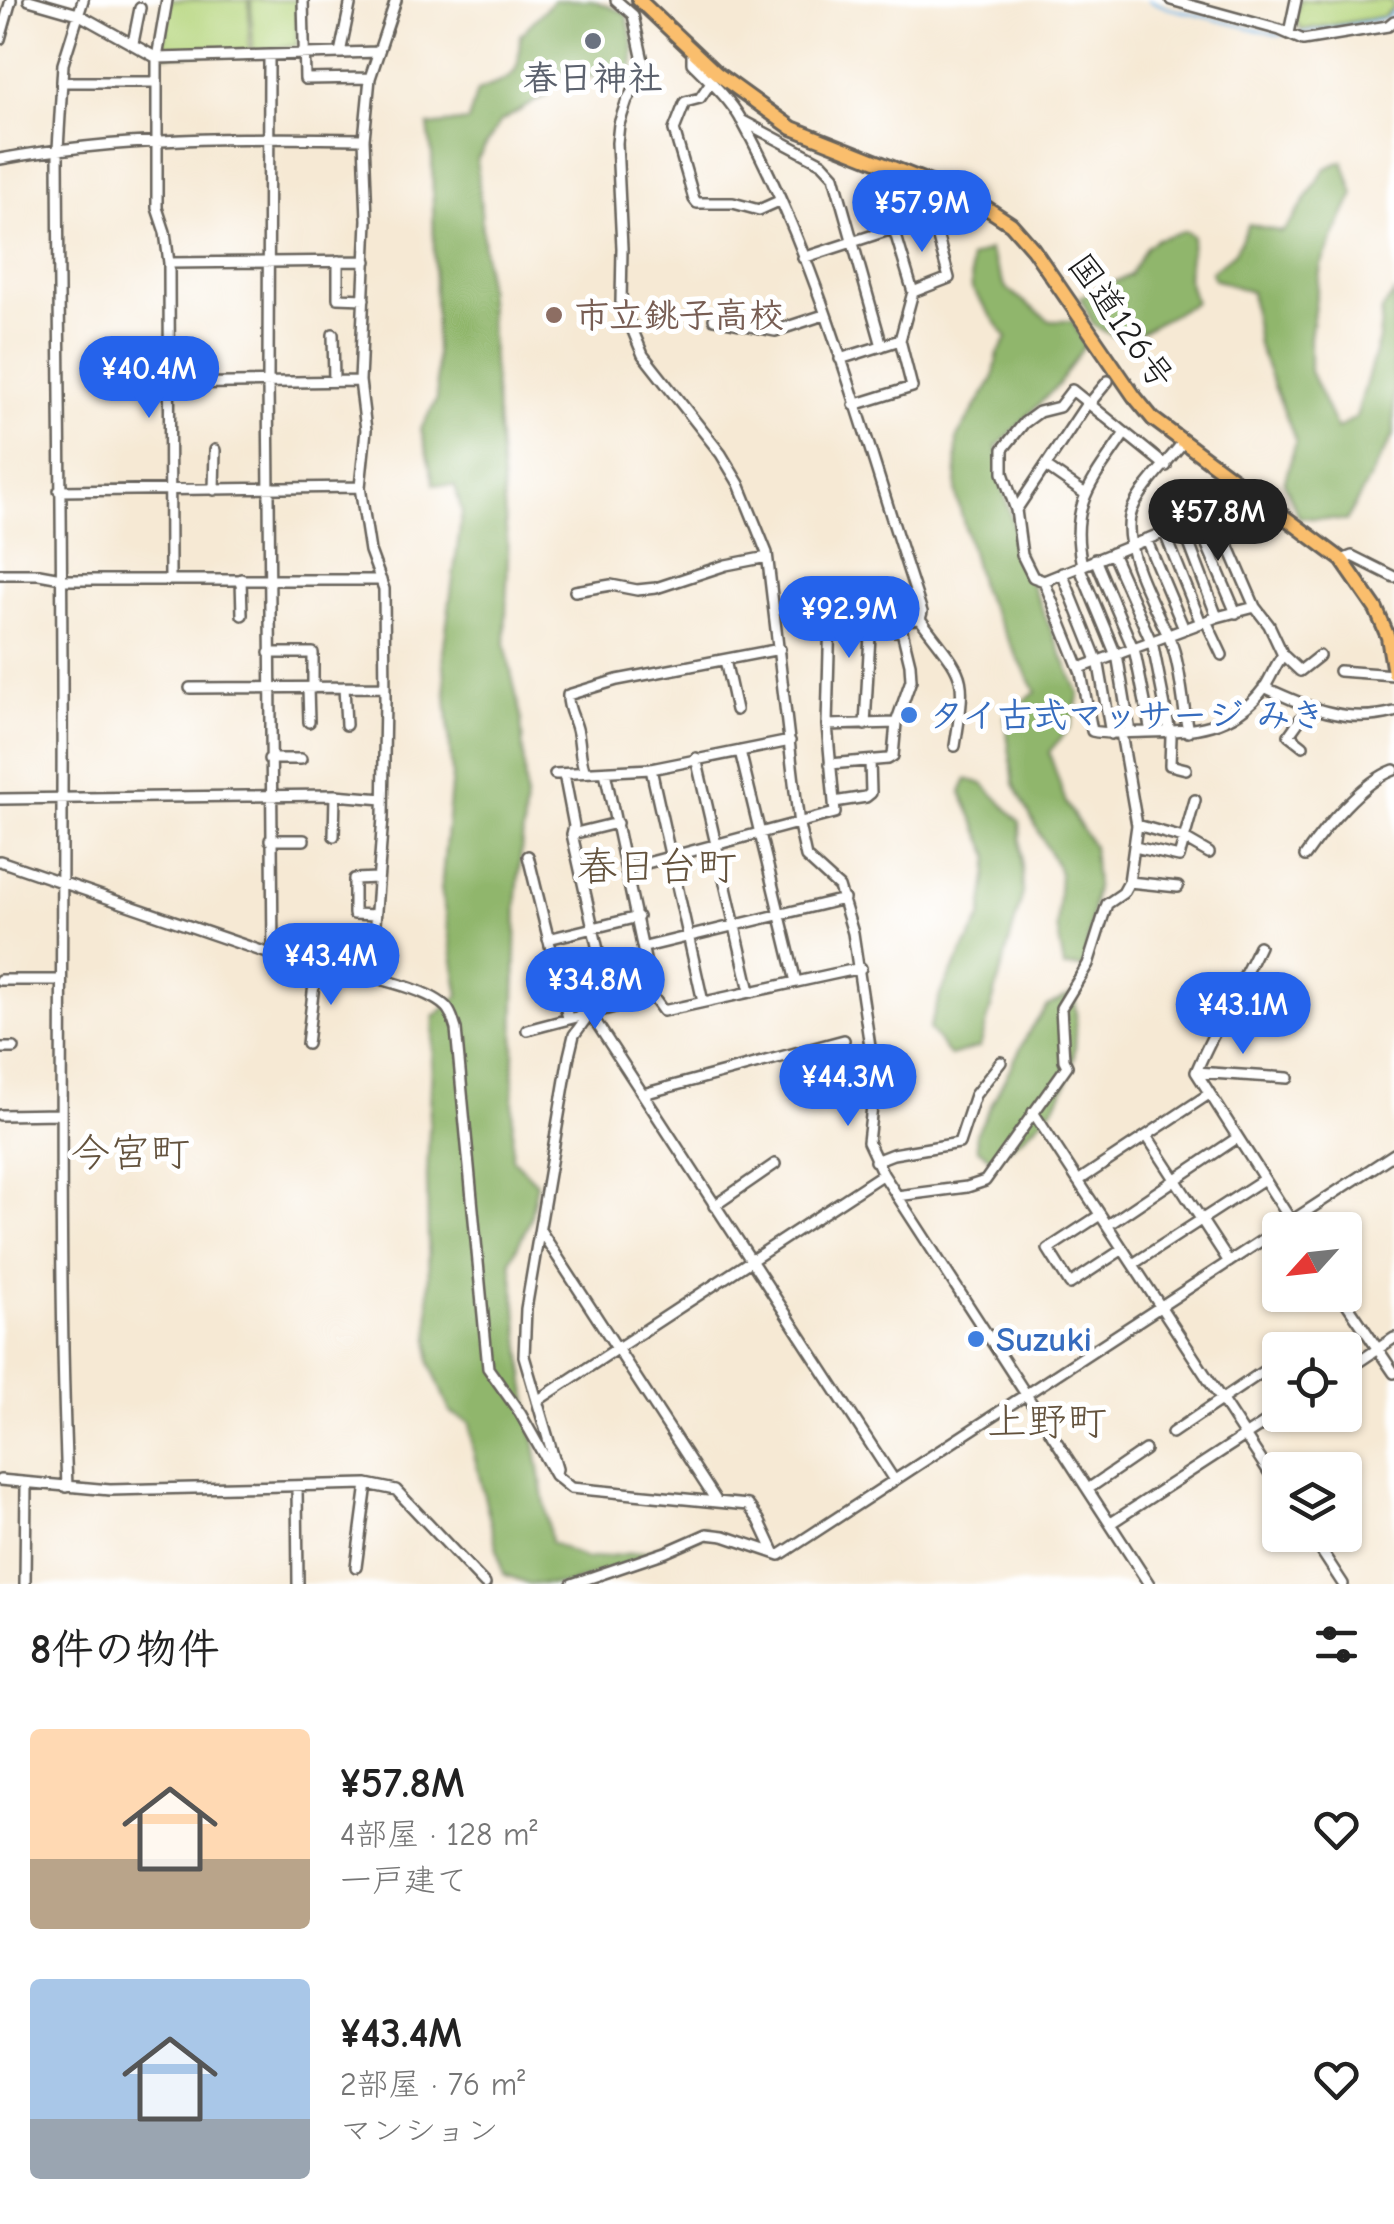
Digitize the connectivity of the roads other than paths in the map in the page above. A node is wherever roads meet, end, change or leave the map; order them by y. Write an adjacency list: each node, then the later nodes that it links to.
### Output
1 (12, 0): 16 (street)
2 (30, 0): 13 (street)
3 (82, 0): 13 (street)
4 (166, 0): 23 (street)
5 (303, 0): 21 (street)
6 (351, 0): 20 (street)
7 (396, 0): 18 (street)
8 (616, 0): 77 (street)
9 (1171, 0): 15 (street)
10 (1296, 0): 15 (street)
11 (648, 3): 19 (highway, 国道126号)
12 (140, 8): 17 (street)
13 (78, 14): 17 (street); 25 (street)
14 (1394, 21): 15 (street)
15 (1289, 33)
16 (0, 38)
17 (132, 43): 23 (street)
18 (378, 52): 20 (street); 24 (street)
19 (692, 52): 27 (street); 58 (highway, 国道126号)
20 (340, 53): 21 (street)
21 (303, 54): 22 (street); 24 (street)
22 (268, 57): 23 (street); 29 (street)
23 (157, 58): 26 (street)
24 (370, 78): 31 (street)
25 (62, 82): 26 (street); 32 (street)
26 (157, 82): 30 (street)
27 (712, 82): 28 (street); 34 (street)
28 (741, 120): 34 (street); 36 (street)
29 (269, 138): 30 (street); 31 (street); 40 (street)
30 (157, 139): 32 (street); 41 (street)
31 (364, 139): 39 (street)
32 (58, 149): 33 (street); 66 (street)
33 (0, 159)
34 (779, 202): 37 (street)
35 (894, 229): 36 (street); 42 (street); 42 (street)
36 (853, 243): 37 (street); 48 (street)
37 (803, 258): 44 (street)
38 (338, 261): 39 (street); 40 (street); 43 (street)
39 (366, 261): 43 (street)
40 (269, 262): 41 (street); 52 (street)
41 (169, 263): 54 (street)
42 (913, 292): 47 (street)
43 (364, 299): 51 (street)
44 (824, 315): 45 (street); 49 (street)
45 (714, 319)
46 (333, 334): 50 (street)
47 (900, 340): 48 (street); 56 (street)
48 (882, 346): 49 (street)
49 (840, 358): 56 (street)
50 (334, 381): 51 (street); 52 (street)
51 (360, 381): 63 (street)
52 (268, 382): 54 (street); 64 (street)
53 (1108, 382): 55 (street)
54 (168, 384): 67 (street)
55 (1088, 403): 57 (street); 60 (street); 69 (street)
56 (854, 405): 96 (street)
57 (1125, 433): 61 (street); 68 (street)
58 (1184, 442): 61 (street); 62 (highway, 国道126号)
59 (216, 450): 65 (street)
60 (1045, 466): 68 (street); 69 (street)
61 (1166, 466): 75 (street)
62 (1230, 477): 70 (street); 79 (highway, 国道126号)
63 (360, 487): 64 (street); 88 (street)
64 (268, 489): 65 (street); 87 (street)
65 (214, 490): 67 (street)
66 (59, 491): 67 (street); 84 (street)
67 (168, 491): 85 (street)
68 (1084, 493): 80 (street)
69 (1016, 510): 89 (street)
70 (1214, 512): 71 (street); 92 (street)
71 (1196, 519): 72 (street); 93 (street)
72 (1182, 524): 73 (street); 95 (street)
73 (1164, 532): 74 (street); 97 (street)
74 (1146, 539): 75 (street); 99 (street)
75 (1130, 545): 76 (street); 101 (street)
76 (1112, 553): 78 (street); 102 (street)
77 (767, 556): 90 (street); 104 (street)
78 (1095, 560): 80 (street); 103 (street)
79 (1342, 560): 83 (street); 98 (highway, 国道126号)
80 (1081, 565): 81 (street); 106 (street)
81 (1062, 573): 89 (street); 111 (street)
82 (0, 574): 84 (street)
83 (1394, 577)
84 (61, 579): 85 (street); 149 (street)
85 (170, 579): 86 (street)
86 (242, 580): 87 (street); 94 (street)
87 (269, 580): 88 (street); 105 (street)
88 (381, 580): 115 (street)
89 (1044, 581): 112 (street)
90 (574, 591)
91 (872, 599): 96 (street); 100 (street); 127 (street)
92 (1255, 607): 93 (street); 108 (street)
93 (1236, 612): 95 (street)
94 (242, 615)
95 (1217, 617): 97 (street)
96 (920, 619): 134 (street)
97 (1203, 622): 99 (street); 107 (street)
98 (1390, 628): 114 (highway, 国道126号)
99 (1184, 629): 101 (street)
100 (870, 631): 125 (street); 126 (street)
101 (1166, 635): 102 (street); 131 (street)
102 (1148, 642): 103 (street); 130 (street)
103 (1132, 647): 106 (street); 129 (street)
104 (780, 649): 110 (street); 133 (street)
105 (269, 653): 117 (street); 118 (street)
106 (1114, 654): 111 (street); 132 (street)
107 (1222, 655)
108 (1283, 655): 109 (street); 120 (street)
109 (1319, 656)
110 (725, 660): 122 (street); 145 (street)
111 (1097, 661): 112 (street); 132 (street)
112 (1080, 668): 132 (street)
113 (1340, 671): 114 (street)
114 (1394, 674)
115 (385, 687): 119 (street); 150 (street)
116 (190, 688): 117 (street)
117 (269, 688): 118 (street); 138 (street)
118 (310, 688): 119 (street); 124 (street)
119 (344, 688): 128 (street)
120 (1264, 688): 121 (street); 131 (street)
121 (1309, 707): 123 (street); 135 (street)
122 (736, 710)
123 (1394, 712)
124 (309, 722)
125 (896, 723): 126 (street); 140 (street)
126 (865, 724): 127 (street)
127 (827, 725): 141 (street)
128 (346, 726)
129 (1150, 732): 130 (street); 132 (street)
130 (1169, 732): 131 (street); 143 (street)
131 (1188, 732)
132 (1120, 733): 155 (street)
133 (790, 741): 136 (street); 156 (street)
134 (955, 746)
135 (1303, 746)
136 (740, 751): 137 (street); 158 (street)
137 (696, 758): 142 (street); 163 (street)
138 (269, 759): 139 (street); 147 (street)
139 (301, 759)
140 (870, 761): 141 (street); 153 (street)
141 (830, 764): 153 (street)
142 (651, 769): 146 (street); 168 (street)
143 (1186, 769)
144 (1394, 770): 167 (street)
145 (586, 772): 146 (street); 157 (street)
146 (605, 772): 154 (street)
147 (270, 795): 148 (street); 149 (street); 161 (street)
148 (335, 795): 150 (street); 159 (street)
149 (62, 798): 151 (street); 172 (street)
150 (383, 798): 171 (street)
151 (0, 800)
152 (1194, 800): 160 (street)
153 (834, 802): 156 (street)
154 (617, 823): 157 (street); 170 (street)
155 (1137, 824): 160 (street); 164 (street)
156 (800, 825): 158 (street); 175 (street)
157 (572, 834): 180 (street)
158 (762, 834): 163 (street); 177 (street)
159 (334, 836)
160 (1183, 838): 164 (street); 165 (street)
161 (270, 840): 162 (street); 185 (street)
162 (304, 840)
163 (716, 846): 168 (street); 179 (street)
164 (1136, 846): 173 (street)
165 (1209, 853)
166 (528, 856): 182 (street)
167 (1305, 856)
168 (672, 857): 170 (street); 181 (street)
169 (0, 861): 172 (street)
170 (628, 868): 178 (street)
171 (377, 878): 176 (street); 176 (street)
172 (62, 882): 185 (street); 190 (street)
173 (1130, 882): 174 (street); 208 (street)
174 (1178, 887)
175 (844, 899): 177 (street); 187 (street)
176 (375, 915): 188 (street)
177 (781, 915): 179 (street); 191 (street)
178 (638, 917): 180 (street); 184 (street)
179 (734, 926): 181 (street); 192 (street)
180 (593, 928): 182 (street); 195 (street)
181 (690, 936): 184 (street); 194 (street)
182 (548, 939): 197 (street)
183 (1259, 946): 204 (street)
184 (644, 948): 193 (street)
185 (272, 955): 186 (street)
186 (316, 968): 188 (street); 200 (street)
187 (860, 968): 191 (street); 214 (street)
188 (367, 975): 249 (street)
189 (0, 980): 190 (street)
190 (60, 980): 209 (street)
191 (796, 982): 192 (street)
192 (750, 991): 194 (street)
193 (653, 997): 194 (street); 195 (street)
194 (703, 1002)
195 (611, 1008): 196 (street)
196 (590, 1014): 197 (street); 206 (street); 227 (street)
197 (568, 1018): 198 (street)
198 (527, 1030)
199 (844, 1040): 206 (street)
200 (307, 1044)
201 (0, 1048): 202 (street)
202 (14, 1048)
203 (1001, 1062): 214 (street)
204 (1196, 1072): 205 (street); 207 (street)
205 (1288, 1078)
206 (643, 1094): 221 (street)
207 (1209, 1094): 211 (street); 212 (street)
208 (1033, 1112): 219 (street); 220 (street)
209 (61, 1114): 210 (street); 255 (street)
210 (0, 1115)
211 (1147, 1136): 217 (street); 219 (street)
212 (1238, 1138): 217 (street); 218 (street)
213 (1394, 1154): 223 (street)
214 (876, 1161): 216 (street)
215 (775, 1164): 221 (street)
216 (883, 1174): 220 (street); 230 (street)
217 (1175, 1179): 225 (street); 226 (street)
218 (1264, 1179): 222 (street); 225 (street)
219 (1078, 1181): 224 (street)
220 (897, 1196): 241 (street)
221 (714, 1206): 230 (street)
222 (1286, 1212)
223 (1312, 1212)
224 (1100, 1215): 226 (street); 229 (street)
225 (1202, 1219): 231 (street); 232 (street)
226 (1108, 1225): 229 (street)
227 (540, 1230): 236 (street); 243 (street)
228 (1262, 1243): 231 (street)
229 (1124, 1249): 232 (street)
230 (751, 1261): 236 (street); 251 (street)
231 (1229, 1262): 233 (street)
232 (1133, 1264): 233 (street)
233 (1162, 1307): 241 (street); 242 (street)
234 (1353, 1312): 237 (street)
235 (1394, 1338): 237 (street)
236 (618, 1349): 243 (street); 257 (street)
237 (1378, 1349): 238 (street); 240 (street)
238 (1362, 1359)
239 (1262, 1372): 242 (street)
240 (1394, 1374)
241 (1026, 1392): 251 (street); 256 (street)
242 (1221, 1400): 245 (street); 246 (street)
243 (537, 1402): 249 (street)
244 (1262, 1425): 246 (street)
245 (1172, 1434)
246 (1245, 1436): 248 (street); 258 (street)
247 (1144, 1450): 256 (street)
248 (1262, 1462)
249 (559, 1478): 257 (street)
250 (0, 1480): 252 (street)
251 (894, 1480): 259 (street)
252 (26, 1483): 255 (street); 262 (street)
253 (366, 1484): 254 (street); 261 (street); 264 (street)
254 (298, 1486): 255 (street); 263 (street)
255 (68, 1487)
256 (1088, 1489): 258 (street)
257 (717, 1502): 259 (street)
258 (1110, 1523): 266 (street)
259 (774, 1552): 265 (street)
260 (1322, 1552): 267 (street)
261 (356, 1567)
262 (25, 1584)
263 (298, 1584)
264 (485, 1584)
265 (572, 1584)
266 (1149, 1584)
267 (1343, 1584)

